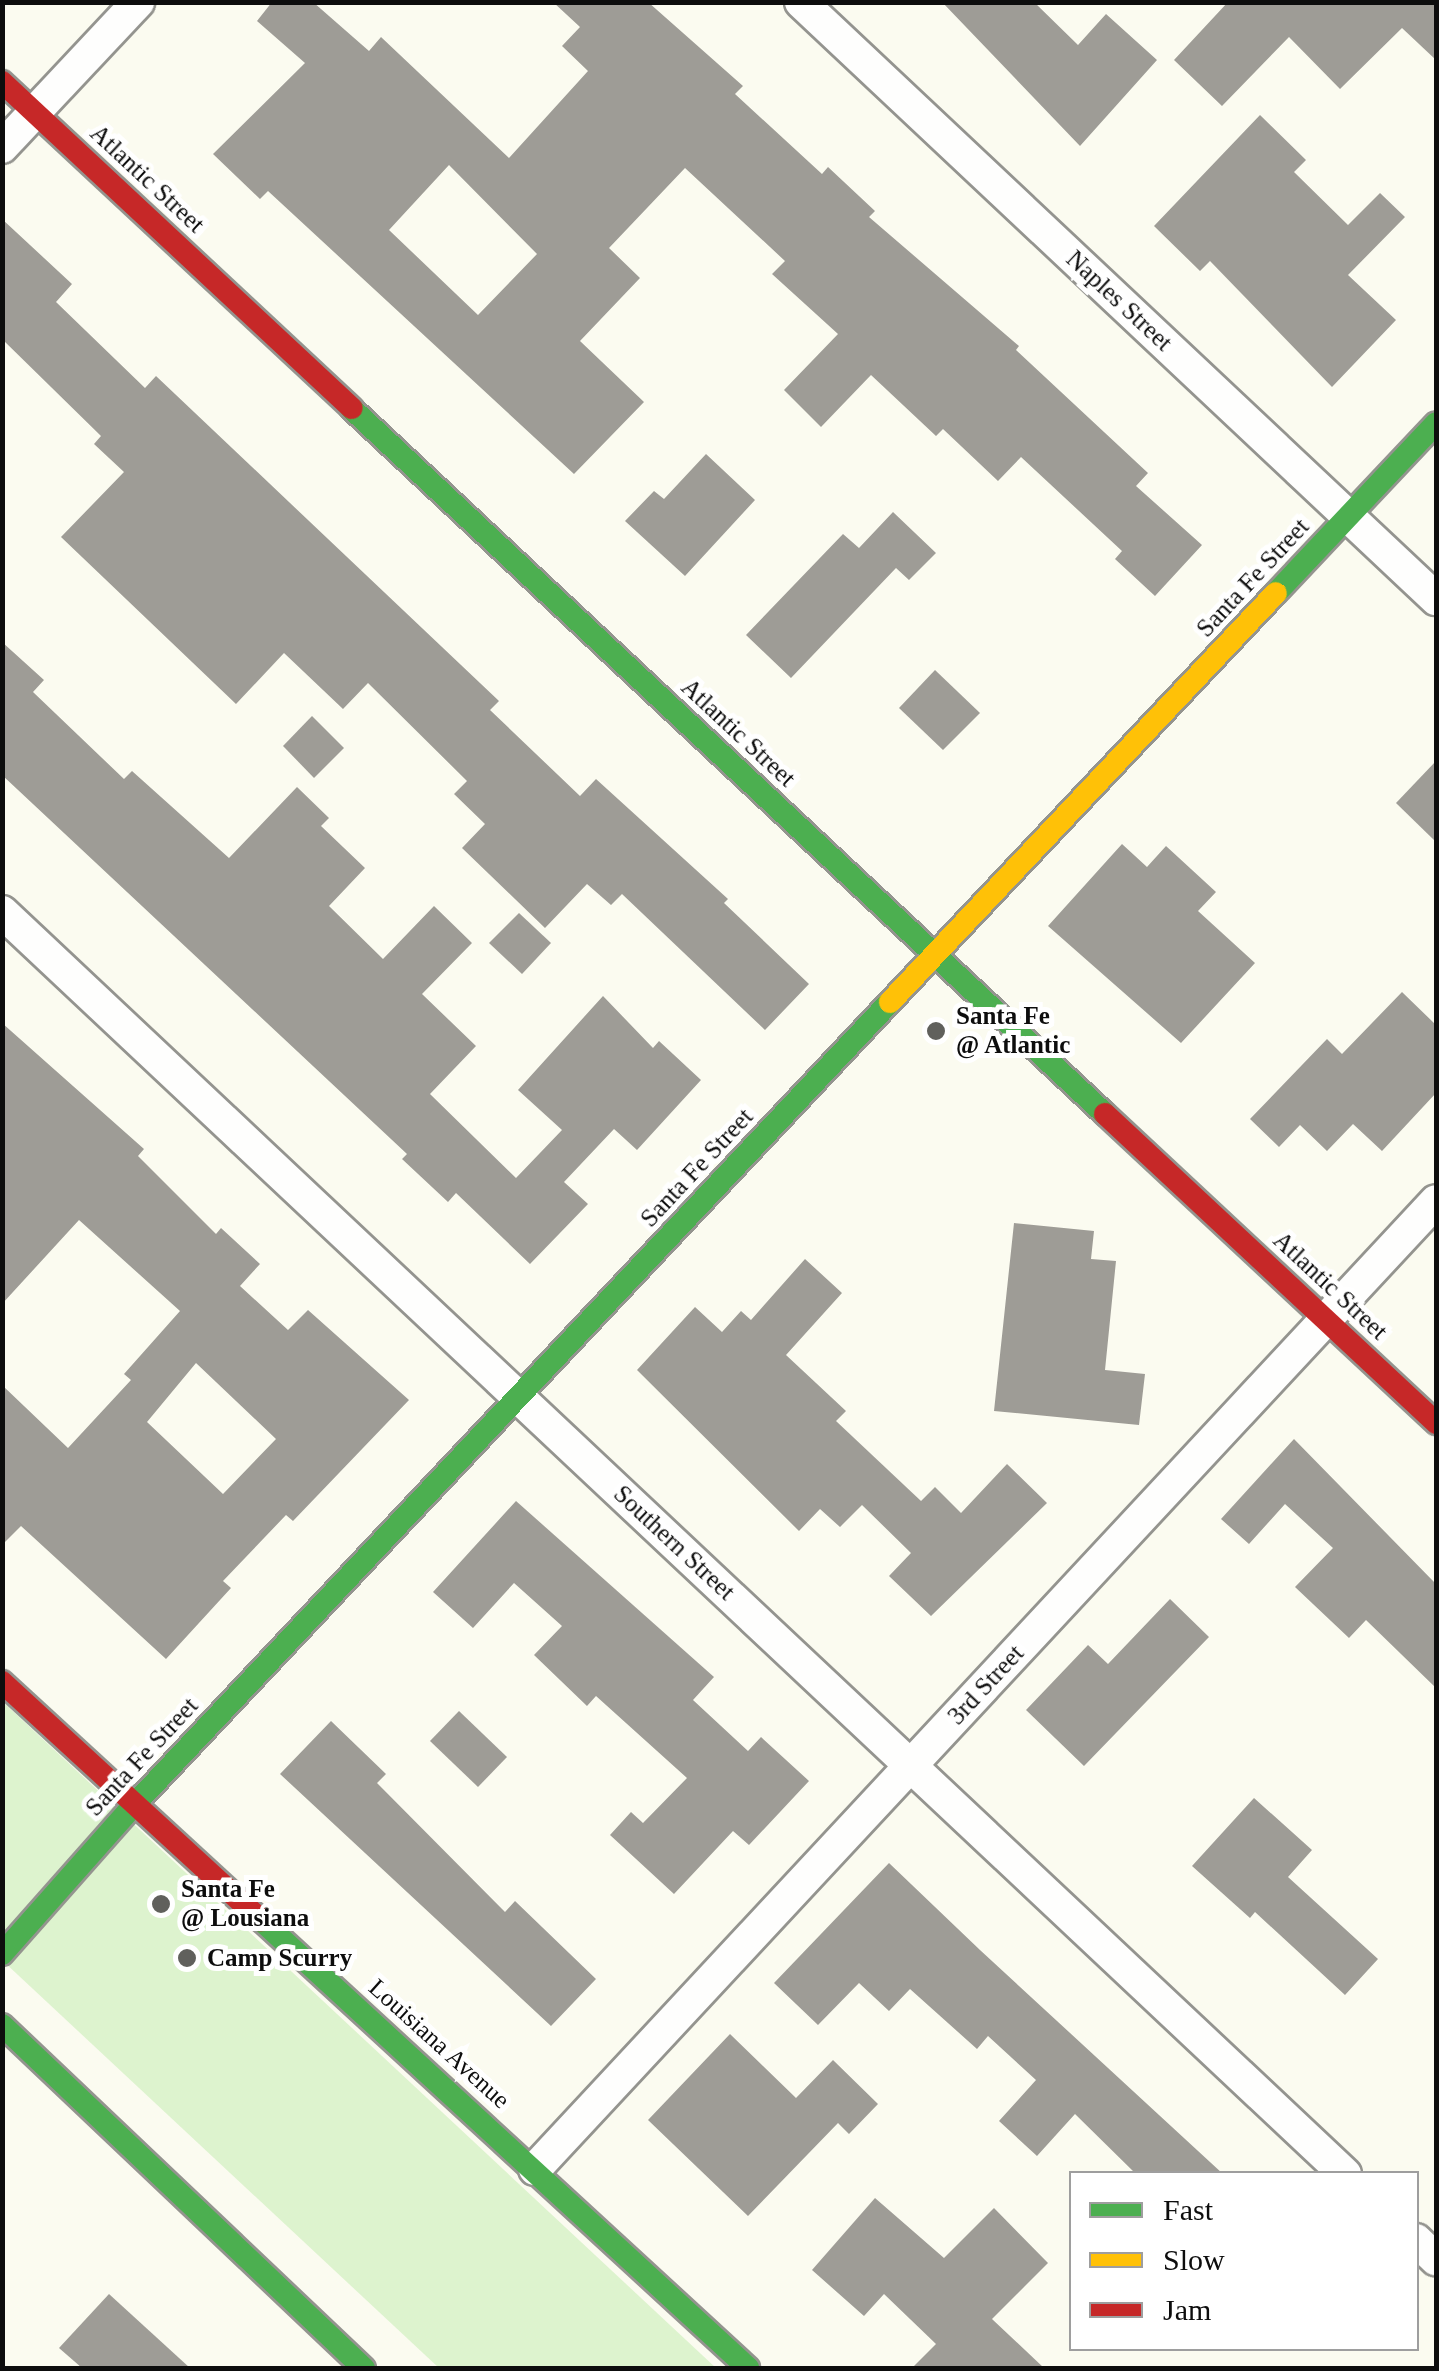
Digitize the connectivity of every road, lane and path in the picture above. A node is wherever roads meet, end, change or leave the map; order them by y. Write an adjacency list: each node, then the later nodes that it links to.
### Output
1 (138, 2): 4 (street)
2 (801, 2): 7 (street, Naples Street)
3 (2, 82): 4 (main road, Atlantic Street)
4 (35, 112): 5 (street); 10 (main road, Atlantic Street)
5 (2, 148)
6 (1436, 423): 7 (main road, Santa Fe Street)
7 (1349, 516): 8 (street, Naples Street); 10 (main road, Santa Fe Street)
8 (1436, 599)
9 (2, 912): 13 (street, Southern Street)
10 (935, 955): 12 (main road, Atlantic Street); 13 (main road, Santa Fe Street)
11 (1436, 1202): 12 (street, 3rd Street)
12 (1326, 1320): 14 (main road, Atlantic Street); 16 (street, 3rd Street)
13 (519, 1398): 16 (street, Southern Street); 17 (main road, Santa Fe Street)
14 (1436, 1424)
15 (2, 1682): 17 (main road, Louisiana Avenue)
16 (912, 1766): 20 (street, 3rd Street); 21 (street, Southern Street)
17 (134, 1805): 18 (main road, Santa Fe Street); 20 (main road, Louisiana Avenue)
18 (2, 1954)
19 (2, 2026): 22 (main road)
20 (535, 2169): 23 (main road, Louisiana Avenue)
21 (1343, 2171)
22 (364, 2368)
23 (748, 2368)

